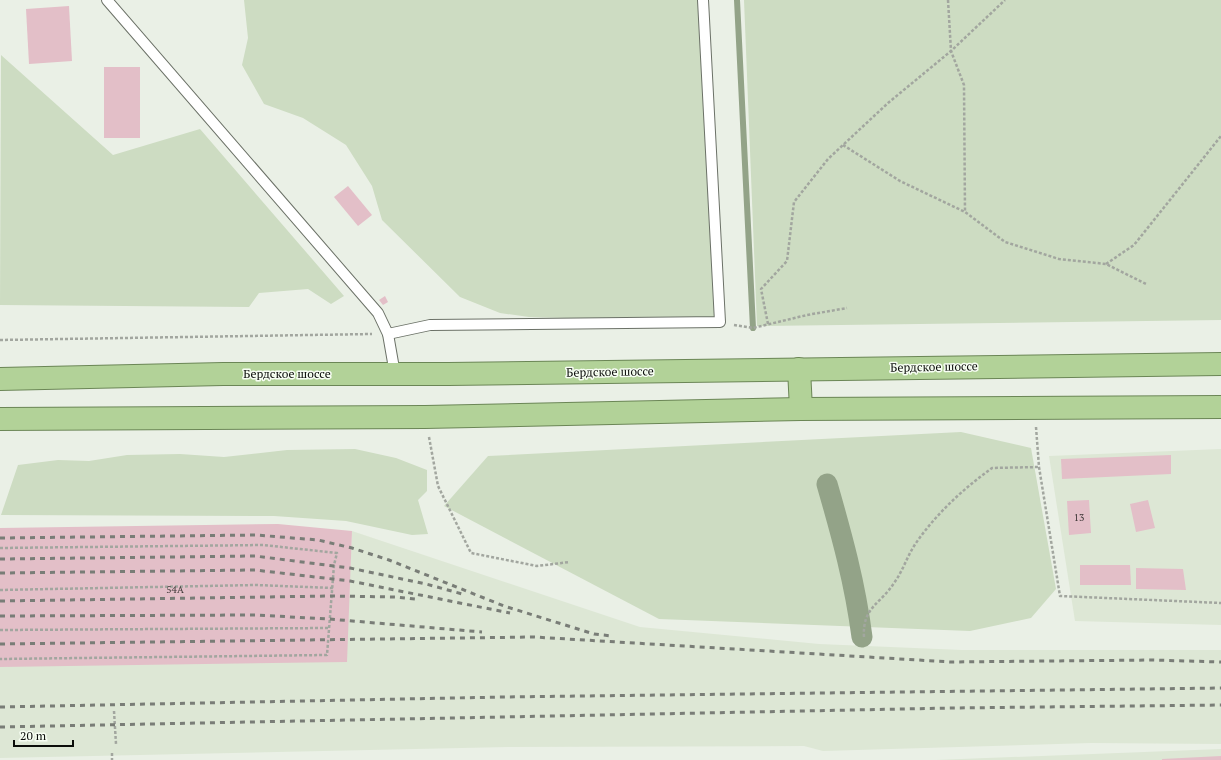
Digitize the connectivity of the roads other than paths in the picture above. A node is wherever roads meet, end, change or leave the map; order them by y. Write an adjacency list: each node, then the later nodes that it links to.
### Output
1 (107, 0): 3 (lane)
2 (703, 0): 3 (lane)
3 (388, 334): 6 (lane)
4 (1221, 364): 5 (highway, Бердское шоссе)
5 (799, 369): 6 (highway, Бердское шоссе); 9 (highway)
6 (395, 374): 7 (highway, Бердское шоссе)
7 (0, 379)
8 (1221, 407): 9 (highway)
9 (801, 409): 10 (highway)
10 (0, 419)

